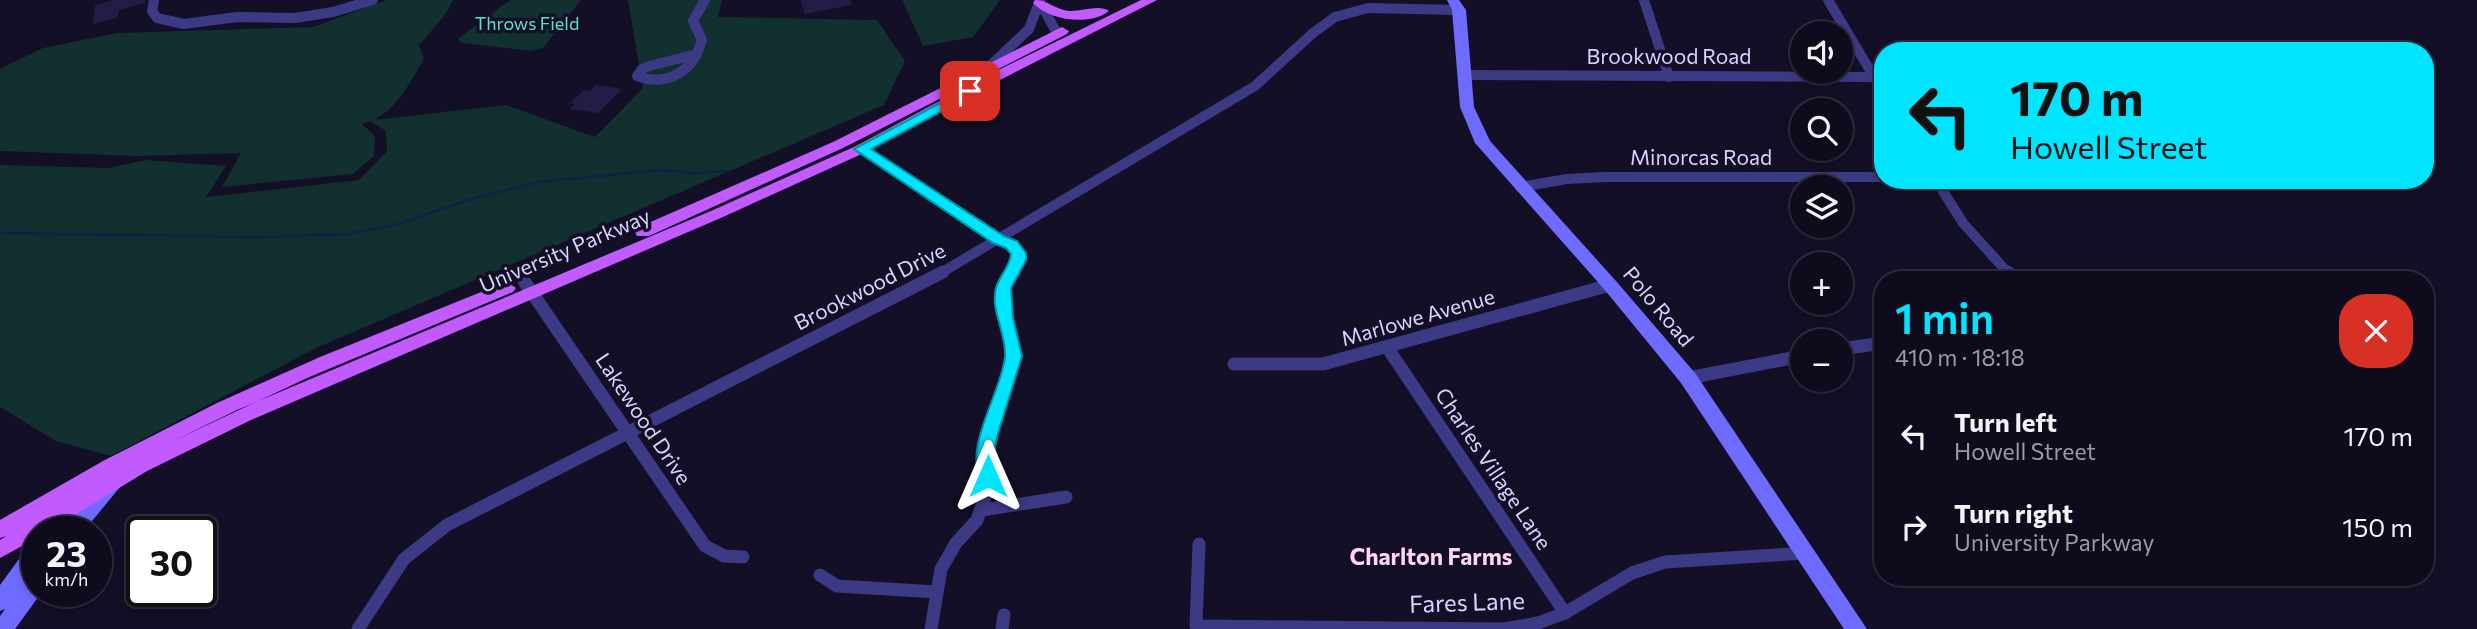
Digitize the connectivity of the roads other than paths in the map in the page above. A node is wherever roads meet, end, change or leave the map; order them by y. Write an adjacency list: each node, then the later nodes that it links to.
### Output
1 (154, 0): 2 (street)
2 (373, 0)
3 (705, 0): 12 (street)
4 (1153, 0): 8 (main road)
5 (1644, 0): 16 (street)
6 (1828, 0): 17 (street)
7 (1040, 2): 10 (main road); 11 (street); 14 (street)
8 (1131, 3): 10 (main road, University Parkway); 13 (main road, University Parkway)
9 (1459, 3): 15 (main road, Polo Road); 22 (street, Brookwood Drive)
10 (1102, 11): 11 (main road, University Parkway)
11 (1057, 33): 13 (main road); 14 (main road, University Parkway)
12 (698, 54): 12 (street)
13 (1024, 63): 18 (main road, University Parkway)
14 (990, 66): 25 (main road, University Parkway)
15 (1464, 75): 16 (street, Brookwood Road); 20 (main road, Polo Road)
16 (1669, 77): 17 (street, Brookwood Road)
17 (1874, 77)
18 (861, 149): 22 (street); 25 (main road, University Parkway)
19 (1874, 177): 20 (street, Minorcas Road)
20 (1520, 187): 24 (main road, Polo Road)
21 (1942, 189): 23 (street)
22 (999, 240): 33 (street, Brookwood Drive); 36 (street)
23 (2007, 271)
24 (1610, 285): 27 (street, Marlowe Avenue); 31 (main road, Polo Road)
25 (527, 286): 32 (main road, University Parkway); 33 (street, Lakewood Drive); 34 (main road, University Parkway)
26 (1874, 344): 28 (street)
27 (1387, 347): 30 (street, Marlowe Avenue); 50 (street, Charles Village Lane)
28 (1853, 347)
29 (1790, 358): 31 (street)
30 (1234, 364)
31 (1688, 378): 43 (main road, Polo Road)
32 (200, 420): 37 (main road); 40 (main road, University Parkway)
33 (627, 432): 44 (street, Lakewood Drive); 52 (street, Brookwood Drive)
34 (117, 480): 37 (main road, University Parkway); 39 (main road)
35 (1066, 497): 36 (street)
36 (982, 510): 47 (street)
37 (65, 511): 38 (main road); 42 (main road, University Parkway)
38 (61, 516)
39 (85, 516)
40 (0, 530)
41 (1199, 544): 50 (street, Fares Lane)
42 (0, 550)
43 (1805, 554): 50 (street, Fares Lane); 54 (main road, Polo Road)
44 (743, 557)
45 (21, 572): 48 (main road)
46 (820, 575): 47 (street)
47 (937, 592): 53 (street)
48 (0, 602)
49 (21, 604): 51 (main road)
50 (1565, 613)
51 (3, 629)
52 (358, 629)
53 (931, 629)
54 (1856, 629)

